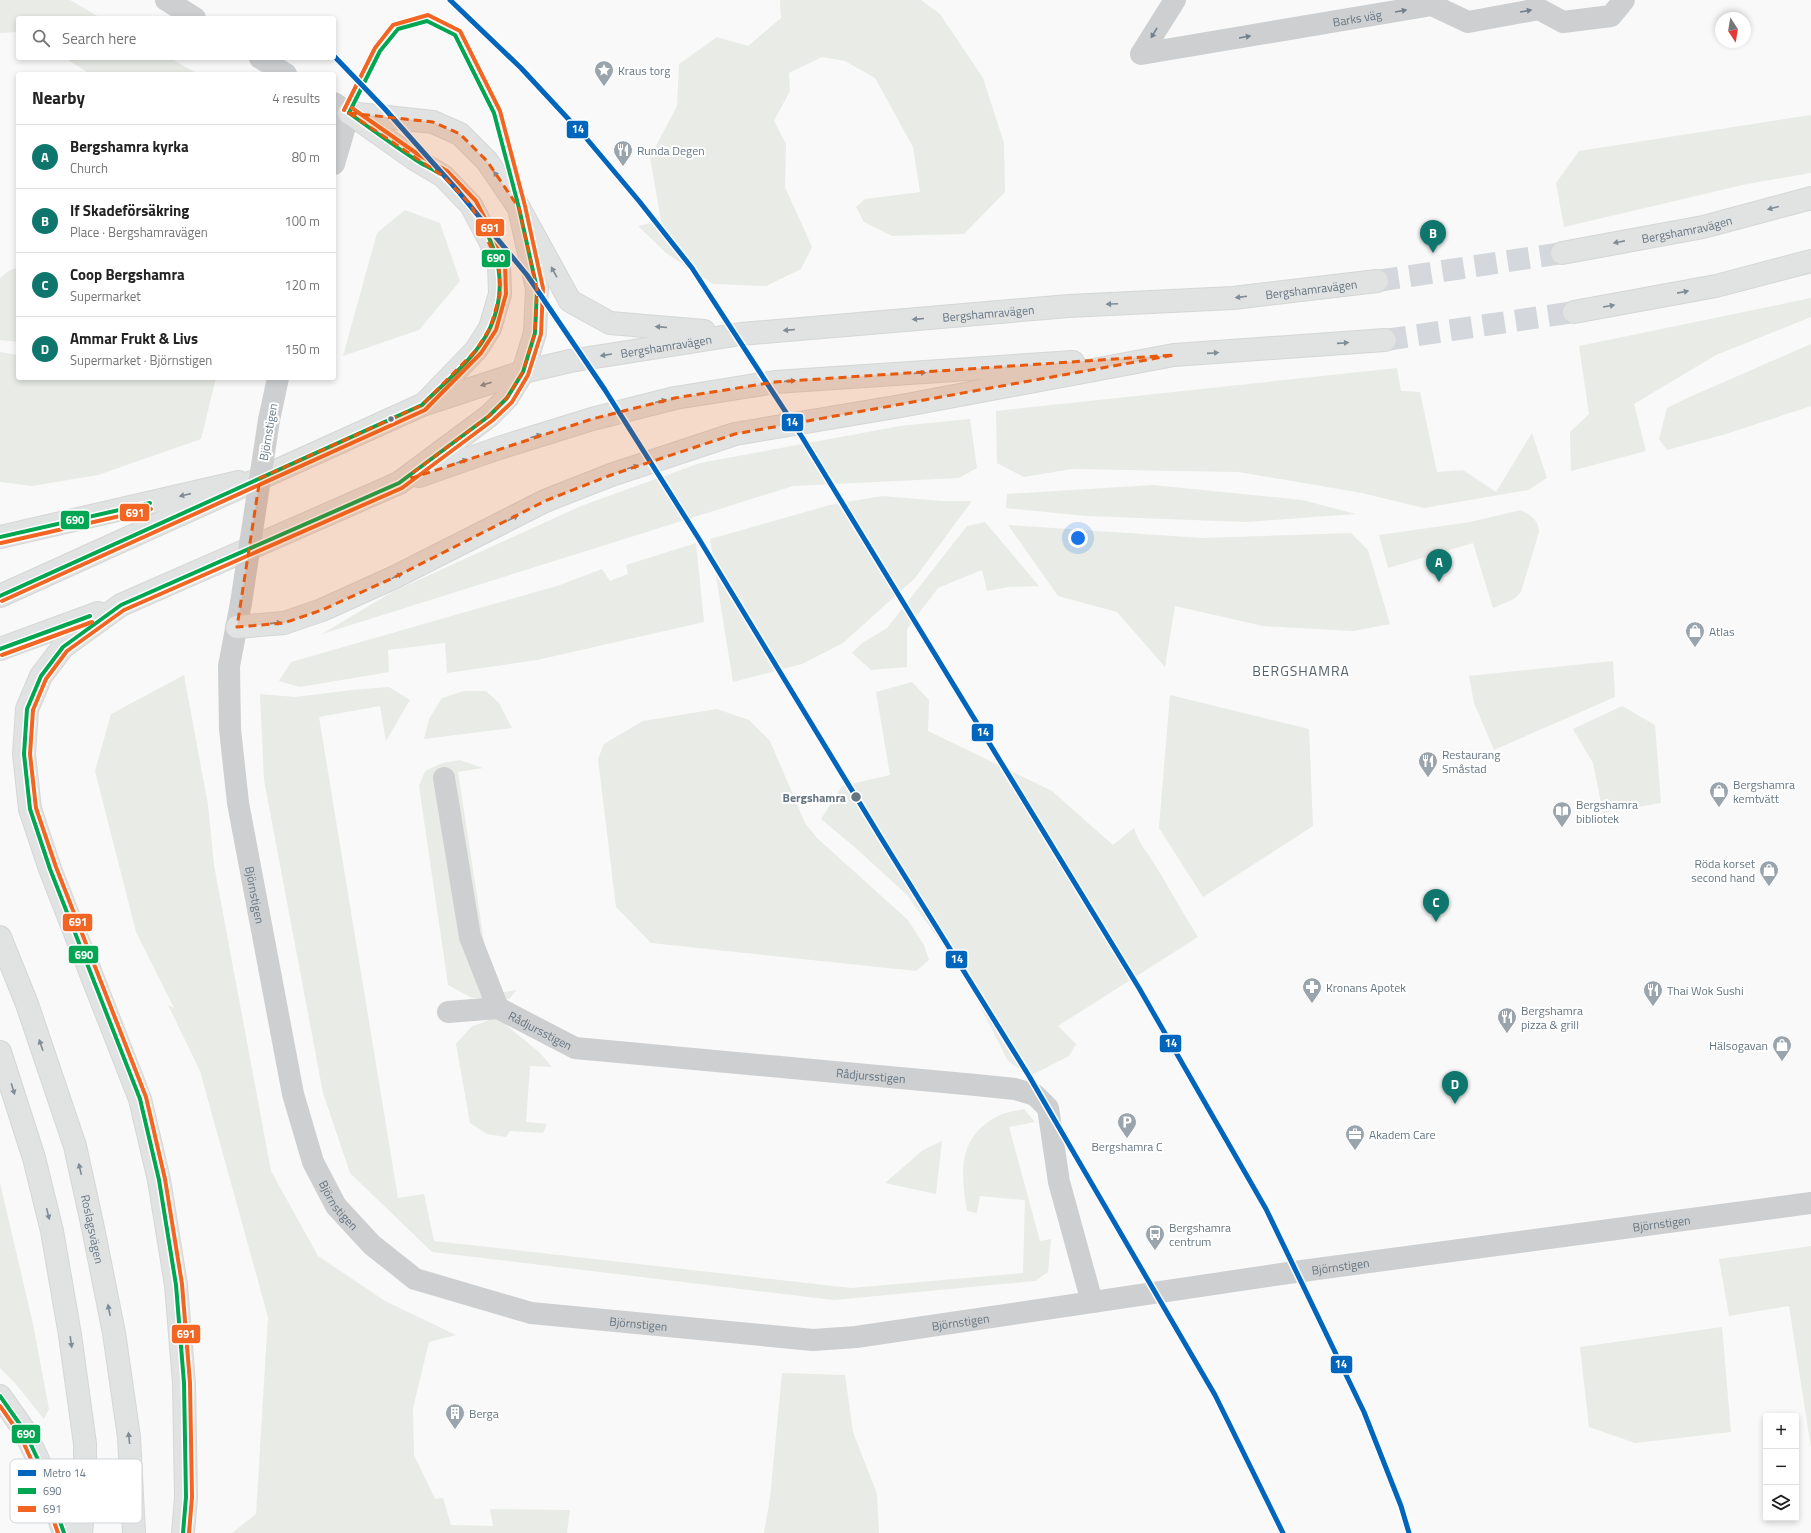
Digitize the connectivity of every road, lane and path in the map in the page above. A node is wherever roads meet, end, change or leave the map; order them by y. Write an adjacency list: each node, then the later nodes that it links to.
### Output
1 (166, 0): 5 (street)
2 (1175, 0): 4 (street, Barks väg, one-way to 4)
3 (1624, 0): 4 (street, Barks väg, one-way to 3)
4 (1431, 3)
5 (192, 16)
6 (263, 60): 7 (street)
7 (283, 72)
8 (342, 108): 9 (street); 11 (main road, one-way to 8); 21 (main road)
9 (336, 150)
10 (1811, 198): 12 (main road, Bergshamravägen, one-way to 12)
11 (519, 208): 16 (main road, one-way to 11); 19 (main road)
12 (1562, 253)
13 (1811, 261): 15 (main road, one-way to 13)
14 (1377, 281): 16 (main road, Bergshamravägen, one-way to 16)
15 (1574, 312)
16 (741, 334): 19 (main road, Bergshamravägen, one-way to 19)
17 (1385, 340): 18 (main road, one-way to 17)
18 (1174, 355): 23 (main road, one-way to 18); 27 (main road, one-way to 18)
19 (523, 372): 21 (main road, Bergshamravägen, one-way to 21); 23 (main road)
20 (278, 380): 27 (street, Björnstigen, bridge)
21 (422, 405): 22 (main road, Bergshamravägen)
22 (264, 476): 24 (main road, one-way to 24); 25 (main road, Bergshamravägen)
23 (399, 483): 26 (main road)
24 (0, 537)
25 (0, 596)
26 (121, 605): 28 (main road); 46 (main road)
27 (237, 627): 35 (street, Björnstigen)
28 (0, 649)
29 (444, 778): 31 (street, Rådjursstigen)
30 (0, 937): 39 (main road, Roslagsvägen, one-way to 30)
31 (498, 1008): 32 (street, Rådjursstigen); 35 (street, Rådjursstigen)
32 (448, 1012)
33 (0, 1052): 38 (main road, one-way to 38)
34 (1811, 1203): 35 (street, Björnstigen)
35 (1092, 1302)
36 (0, 1396): 37 (main road)
37 (38, 1459)
38 (85, 1459)
39 (130, 1459)
40 (61, 1523): 43 (main road)
41 (82, 1523): 44 (main road, one-way to 44)
42 (133, 1523): 45 (main road, Roslagsvägen, one-way to 42)
43 (64, 1533)
44 (81, 1533)
45 (134, 1533)
46 (183, 1533)

